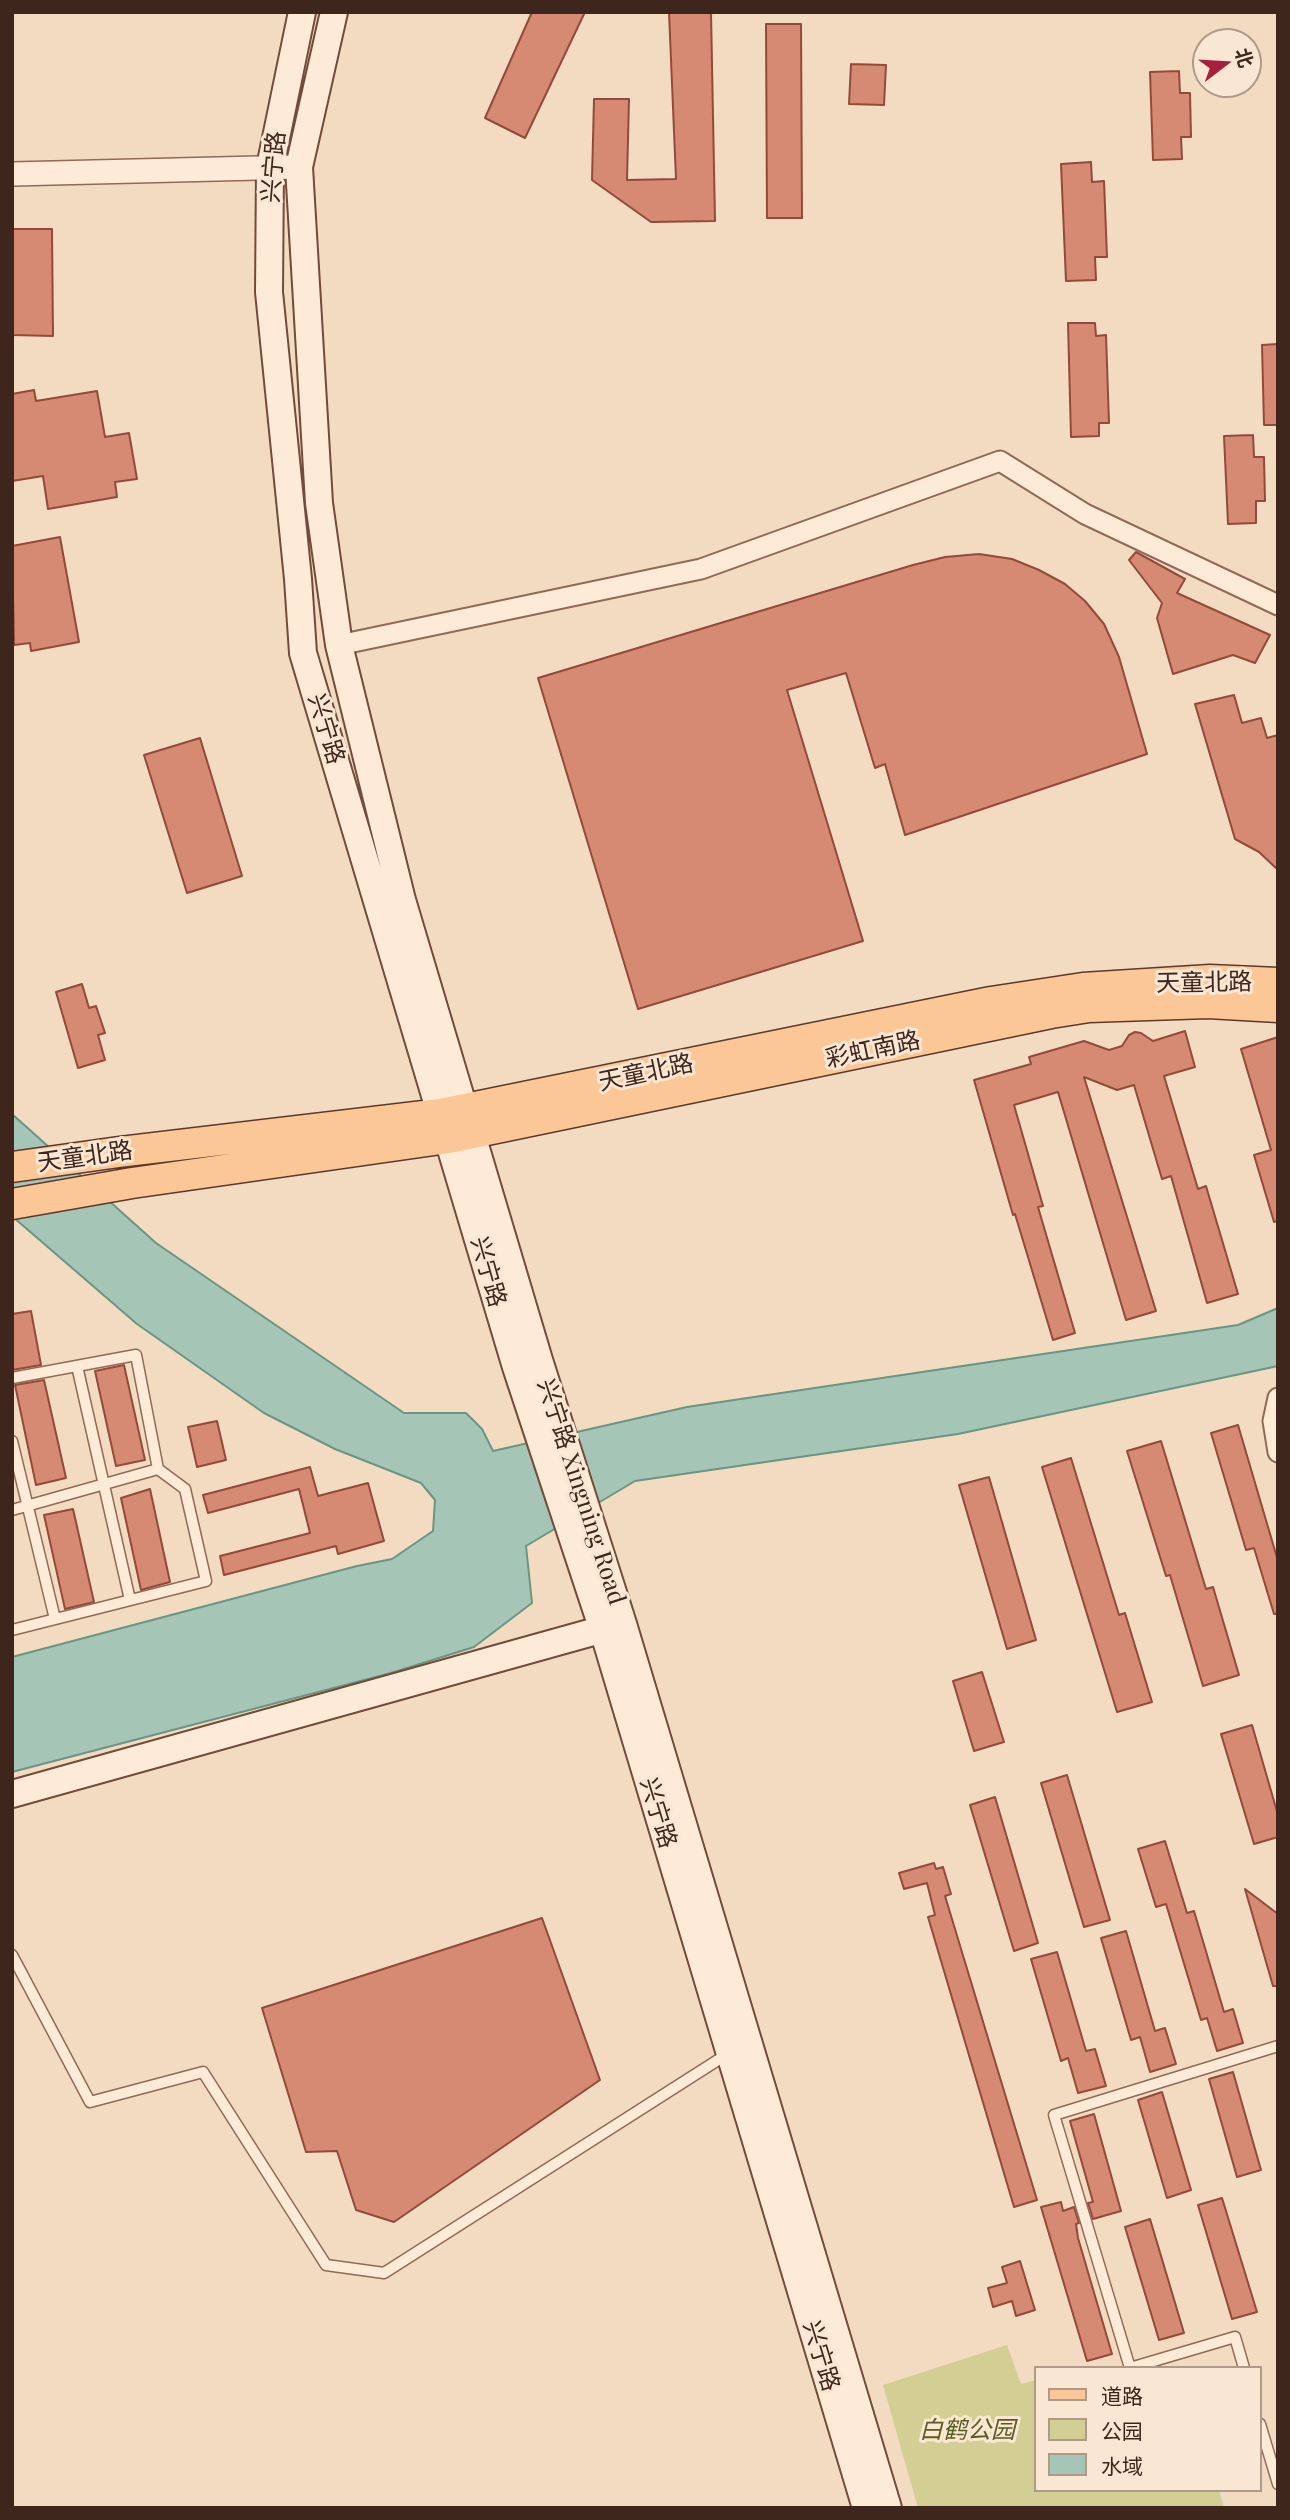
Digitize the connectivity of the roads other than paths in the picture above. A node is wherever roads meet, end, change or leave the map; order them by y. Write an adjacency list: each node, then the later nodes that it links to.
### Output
1 (302, 12): 3 (main road, 兴宁路)
2 (334, 12): 4 (main road, 兴宁路)
3 (270, 167): 4 (street); 5 (street); 10 (main road, 兴宁路)
4 (299, 167): 7 (main road, 兴宁路)
5 (12, 174)
6 (1278, 605): 7 (street)
7 (339, 645): 10 (main road, 兴宁路)
8 (1278, 984): 10 (main road, 天童北路)
9 (1278, 1007): 10 (main road, 彩虹南路)
10 (457, 1124): 11 (main road, 天童北路); 12 (main road, 天童北路); 13 (main road, 兴宁路)
11 (12, 1167)
12 (12, 1203)
13 (527, 1363): 25 (main road, 兴宁路 Xingning Road)
14 (77, 1366): 15 (lane); 19 (lane); 20 (lane)
15 (12, 1378)
16 (1278, 1398): 18 (street)
17 (12, 1441): 21 (lane)
18 (1278, 1452)
19 (158, 1469): 20 (lane); 23 (lane)
20 (102, 1485): 21 (lane); 23 (lane)
21 (27, 1506): 22 (lane); 24 (lane)
22 (12, 1510)
23 (130, 1600): 24 (lane)
24 (55, 1619): 26 (lane)
25 (613, 1627): 27 (main road); 29 (main road, 兴宁路)
26 (12, 1630)
27 (12, 1794)
28 (12, 1955): 29 (lane)
29 (739, 2046): 36 (main road, 兴宁路); 37 (main road, 兴宁路)
30 (1278, 2046): 31 (lane)
31 (1129, 2366)
32 (1137, 2366): 33 (lane)
33 (1243, 2366)
34 (1262, 2431): 35 (lane)
35 (1278, 2484)
36 (866, 2508)
37 (888, 2508)

